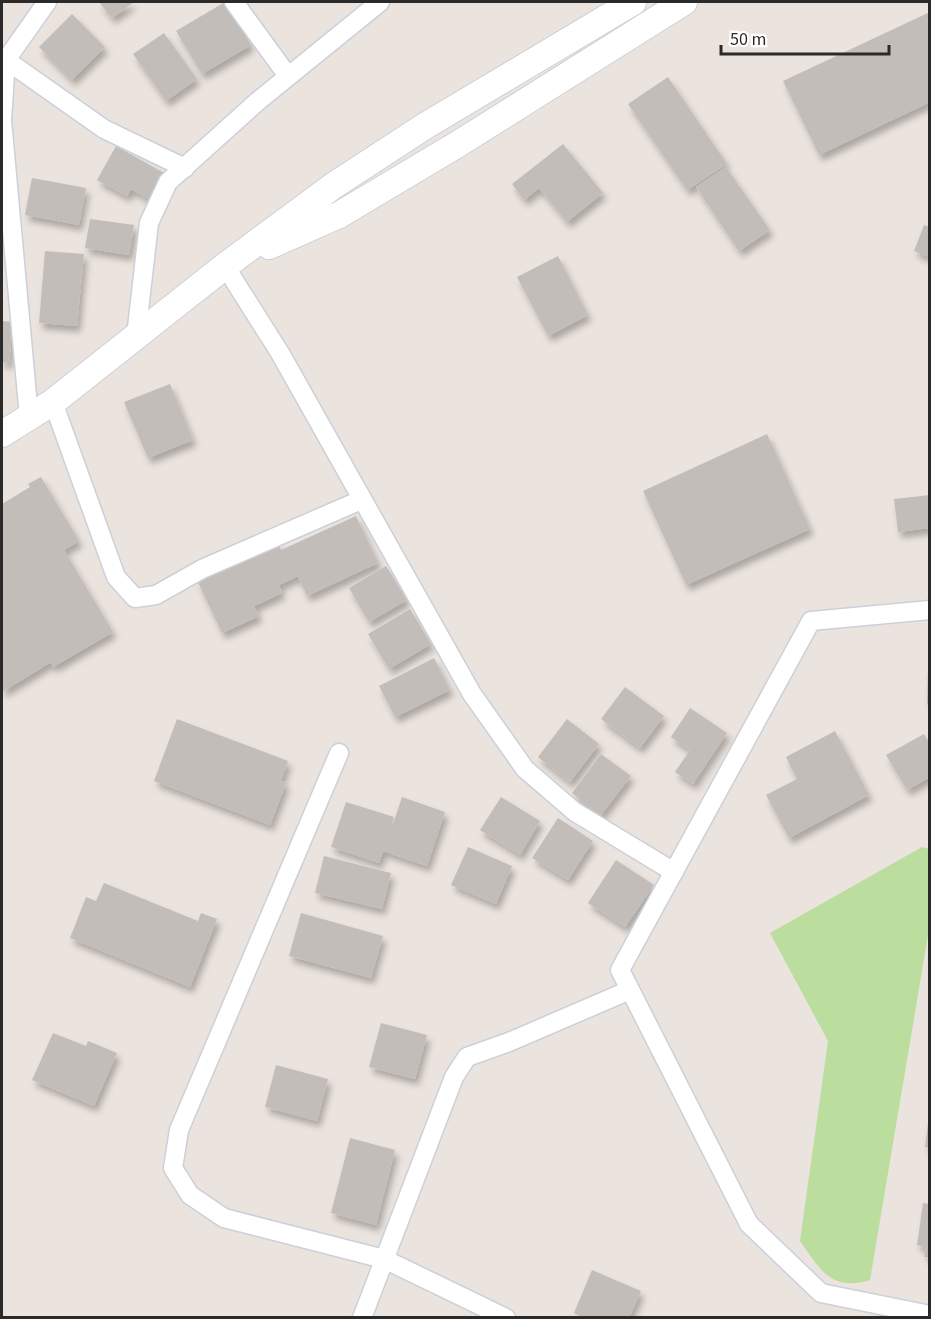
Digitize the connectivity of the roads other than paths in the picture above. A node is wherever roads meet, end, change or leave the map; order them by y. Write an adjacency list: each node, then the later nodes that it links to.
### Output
1 (47, 2): 6 (street)
2 (234, 2): 7 (street)
3 (380, 2): 7 (street)
4 (633, 2): 9 (main road)
5 (684, 2): 9 (main road)
6 (4, 60): 8 (street); 12 (street)
7 (288, 76): 8 (street)
8 (185, 168): 10 (street)
9 (225, 266): 10 (main road); 14 (street)
10 (136, 336): 11 (main road)
11 (53, 402): 12 (main road); 14 (street)
12 (29, 417): 13 (main road)
13 (2, 434)
14 (361, 500): 17 (street)
15 (930, 610): 17 (street)
16 (339, 753): 19 (street)
17 (674, 872): 18 (street)
18 (630, 990): 19 (street); 20 (street)
19 (384, 1259): 21 (street); 22 (street)
20 (930, 1315)
21 (362, 1317)
22 (506, 1317)

